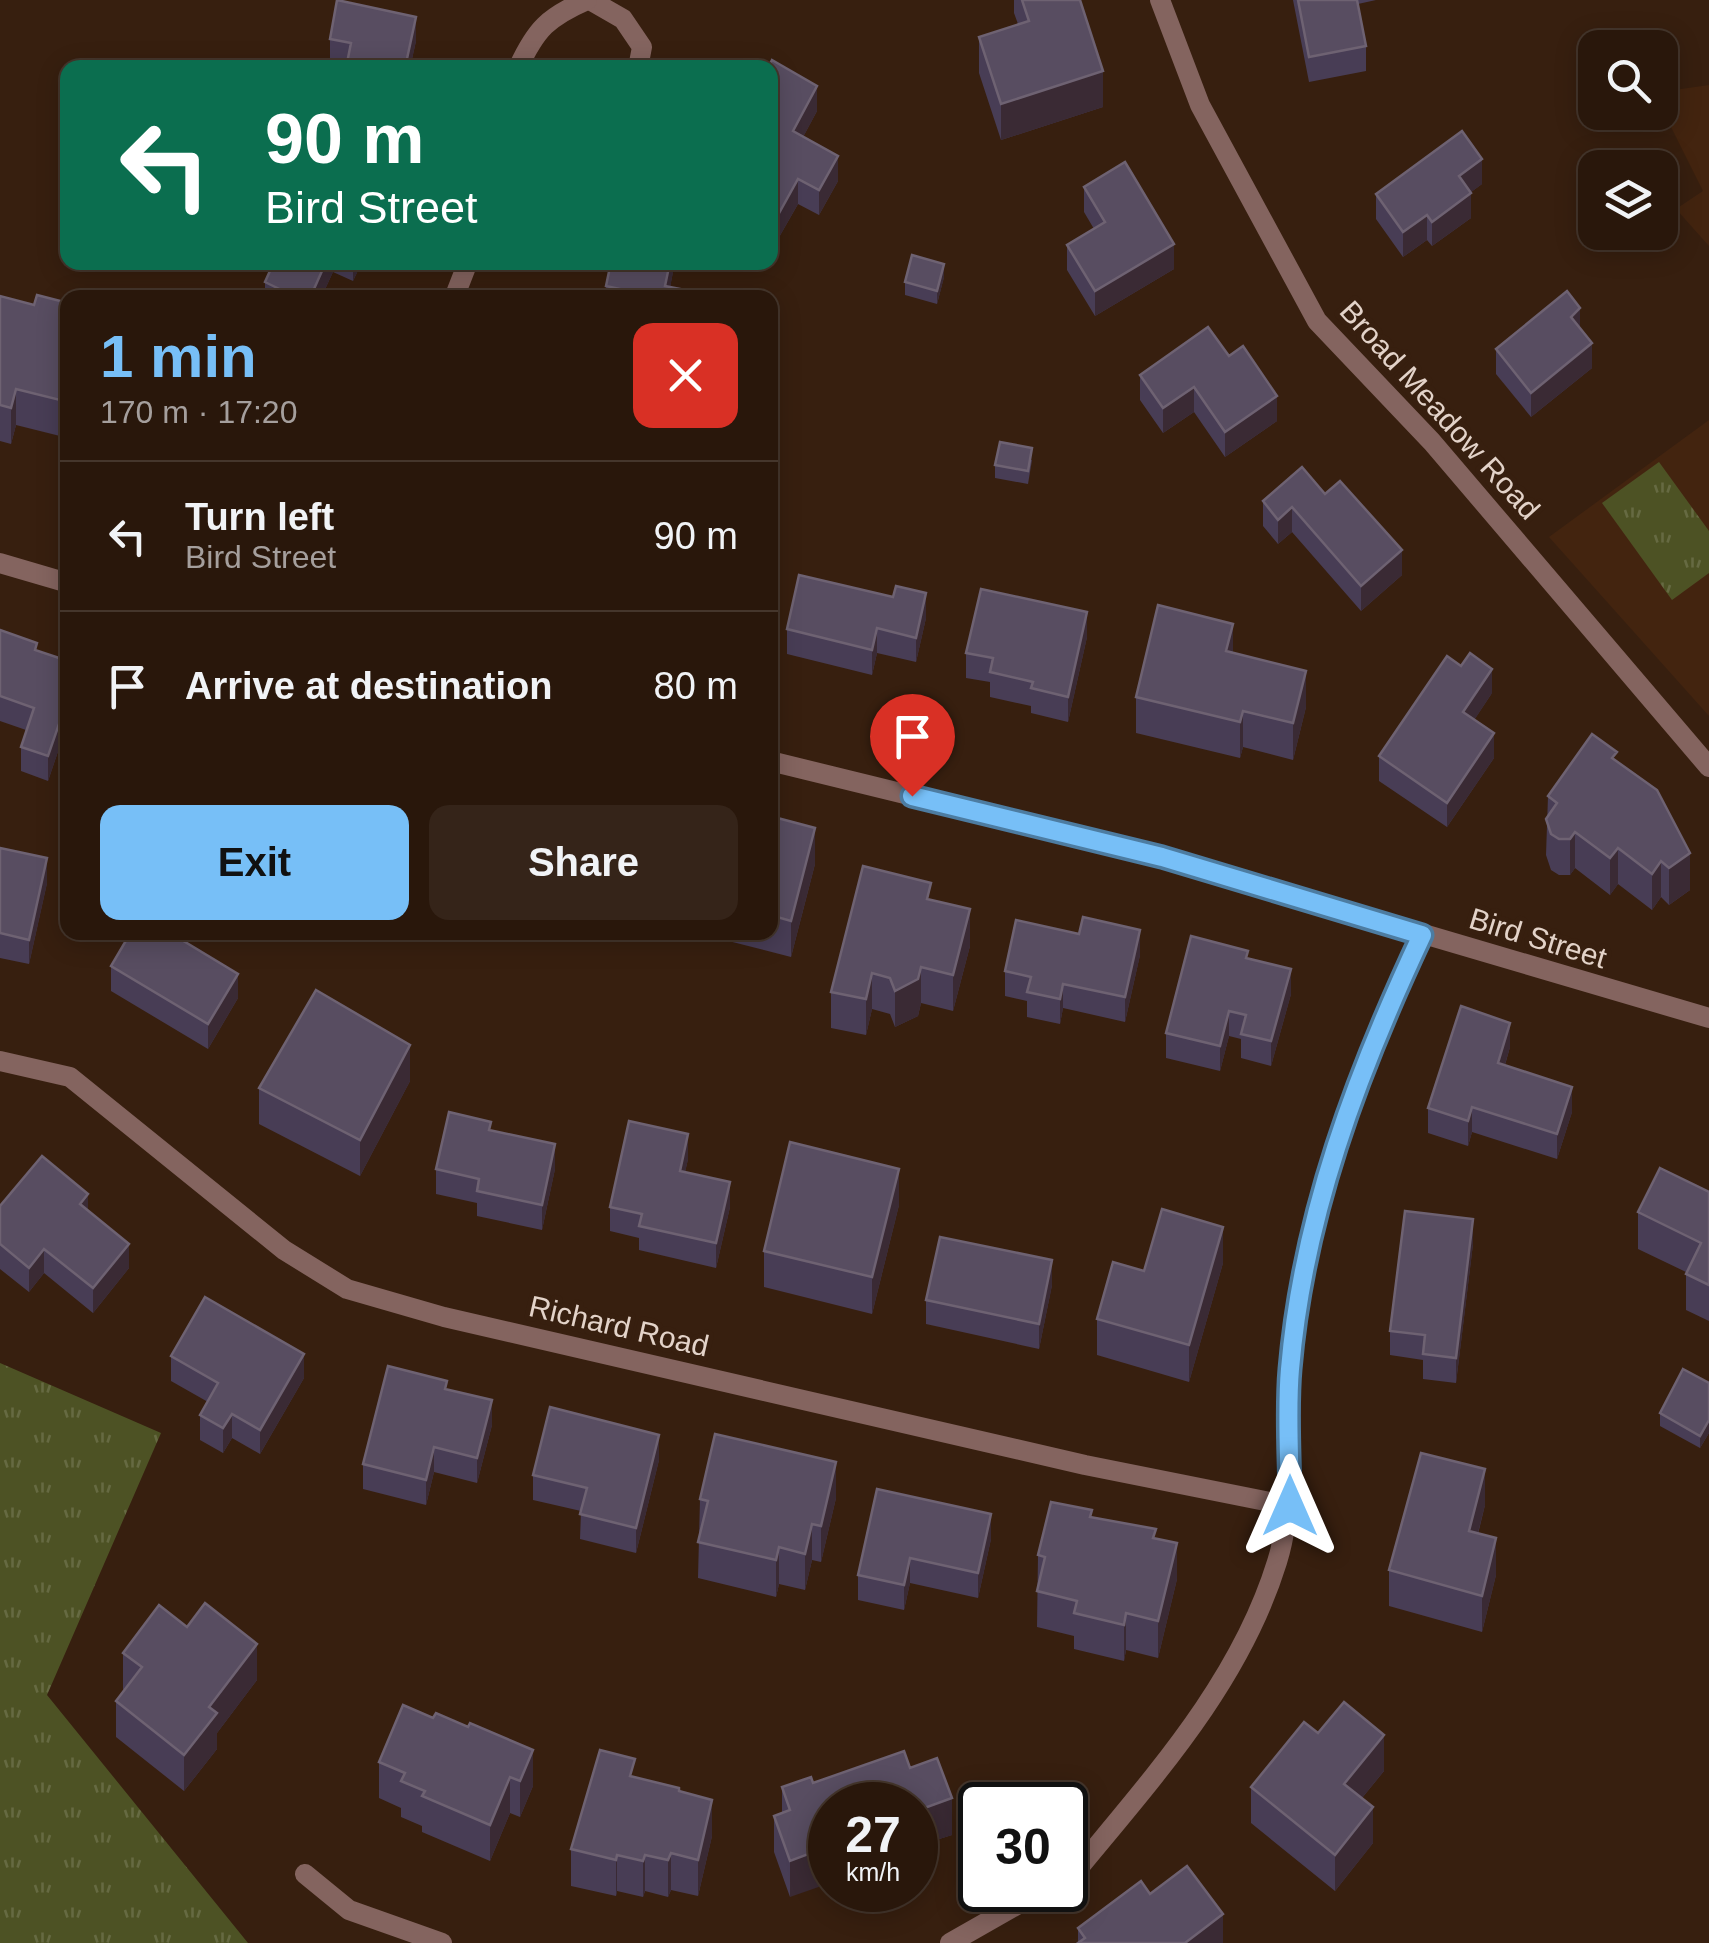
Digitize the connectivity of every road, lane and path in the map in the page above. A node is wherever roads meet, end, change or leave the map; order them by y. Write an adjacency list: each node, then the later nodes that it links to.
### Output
1 (589, 0): 3 (street); 4 (street)
2 (1160, 0): 8 (street, Broad Meadow Road)
3 (522, 60)
4 (640, 60)
5 (0, 563): 6 (street)
6 (60, 581)
7 (778, 763): 9 (street, Bird Street)
8 (1709, 767)
9 (1422, 935): 10 (street, Bird Street); 12 (street)
10 (1709, 1018)
11 (0, 1061): 12 (street, Richard Road)
12 (1290, 1506): 13 (street)
13 (1088, 1857)
14 (305, 1874): 16 (street)
15 (1004, 1912): 17 (street)
16 (442, 1943)
17 (950, 1943)

